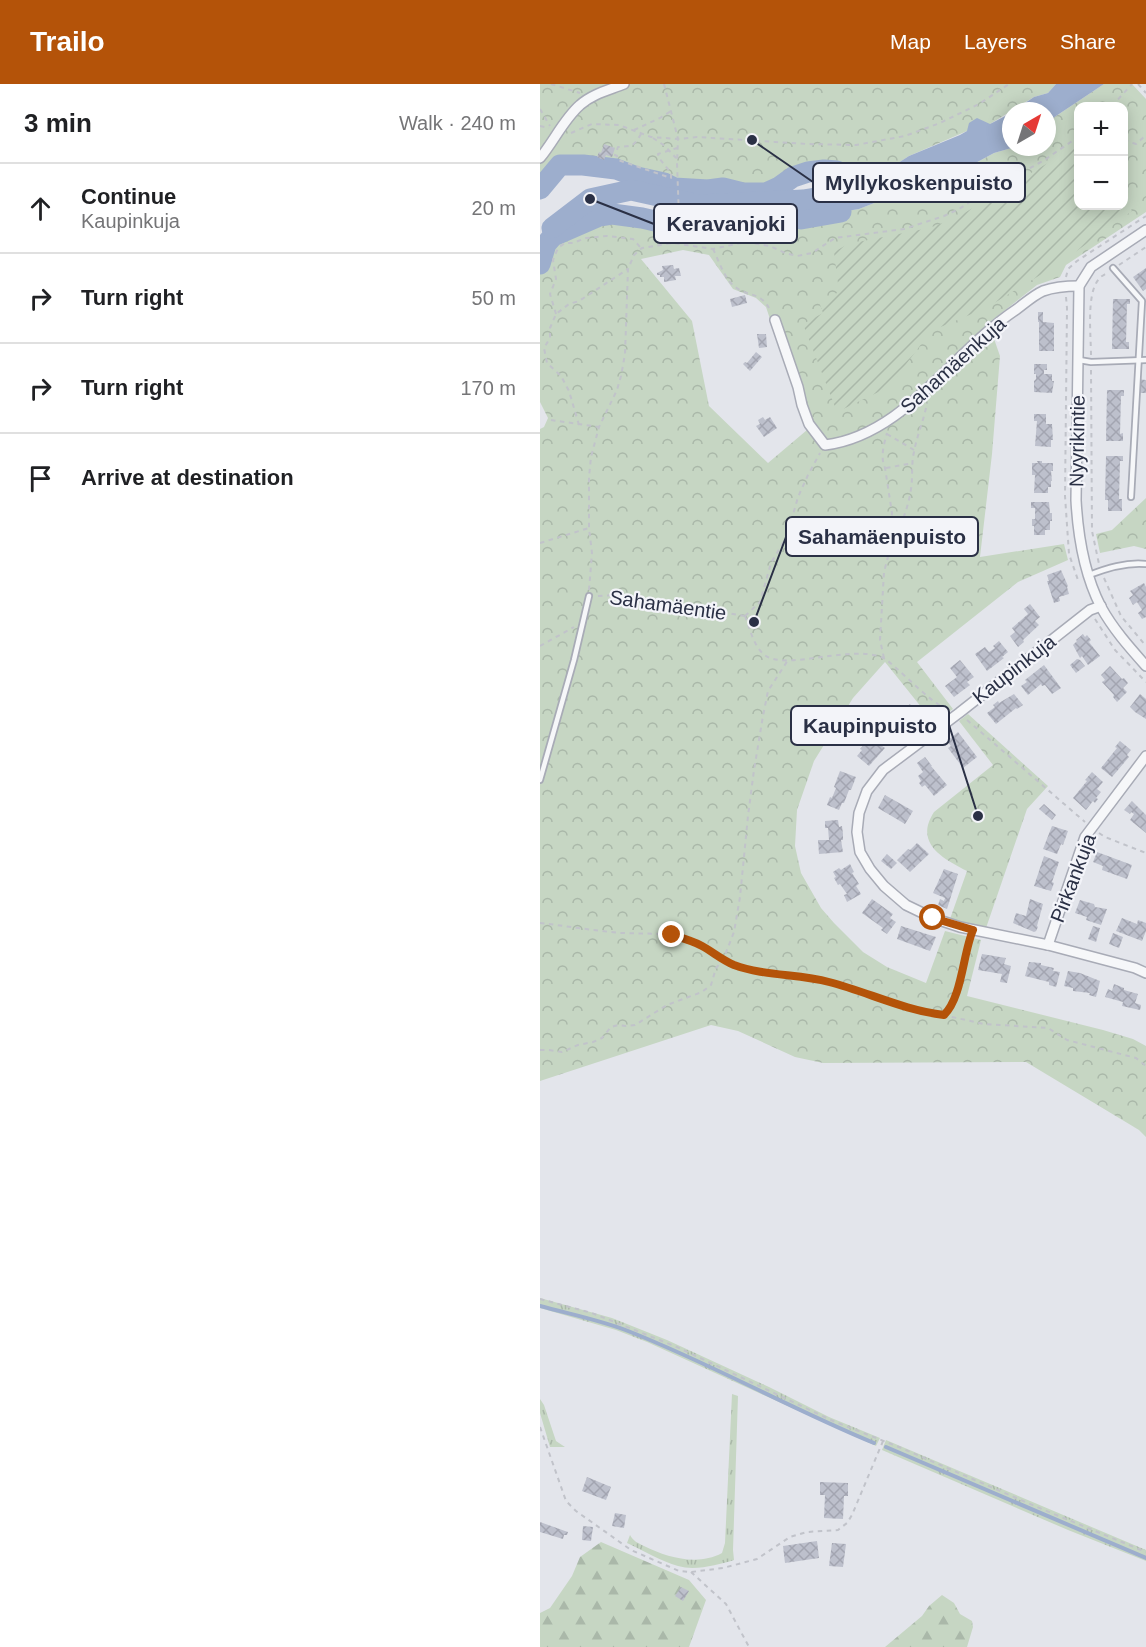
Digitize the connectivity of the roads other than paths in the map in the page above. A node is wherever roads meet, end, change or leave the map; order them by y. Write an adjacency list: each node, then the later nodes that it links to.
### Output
1 (624, 84): 2 (street)
2 (540, 158)
3 (1146, 230): 5 (street)
4 (1113, 268): 6 (lane)
5 (1079, 286): 7 (street, Sahamäenkuja); 8 (street, Nyyrikintie)
6 (1144, 300): 9 (lane)
7 (775, 320)
8 (1078, 360): 9 (lane); 13 (street, Nyyrikintie)
9 (1138, 360): 10 (lane); 11 (lane)
10 (1146, 360)
11 (1131, 497)
12 (1146, 564): 13 (lane)
13 (1089, 575): 15 (street, Nyyrikintie)
14 (589, 596): 18 (lane, Sahamäentie)
15 (1101, 606): 16 (street, Nyyrikintie); 19 (street, Kaupinkuja)
16 (1146, 666)
17 (1146, 756): 19 (street, Pirkankuja)
18 (540, 780)
19 (1047, 945): 20 (street, Kaupinkuja)
20 (1146, 973)

